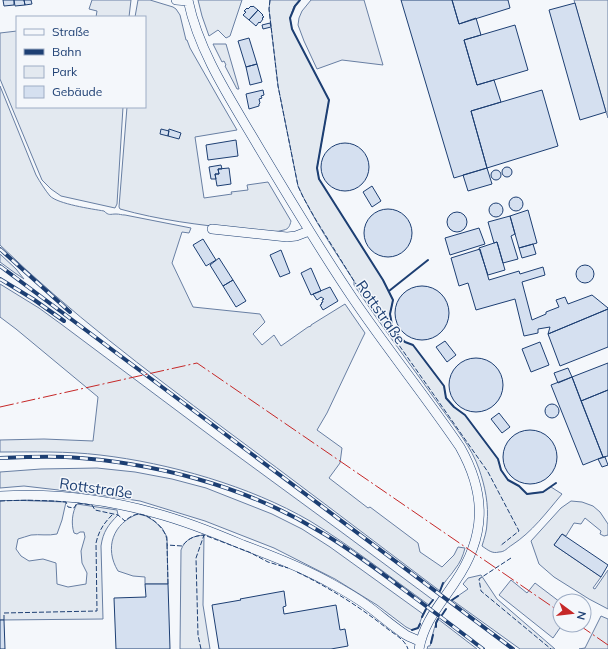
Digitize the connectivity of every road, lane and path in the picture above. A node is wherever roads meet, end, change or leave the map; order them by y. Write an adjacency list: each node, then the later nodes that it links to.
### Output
1 (176, 0): 2 (street)
2 (188, 1): 4 (street, Rottstraße)
3 (212, 229): 4 (street)
4 (308, 231): 6 (street, Rottstraße)
5 (0, 496): 6 (street, Rottstraße)
6 (419, 645)

